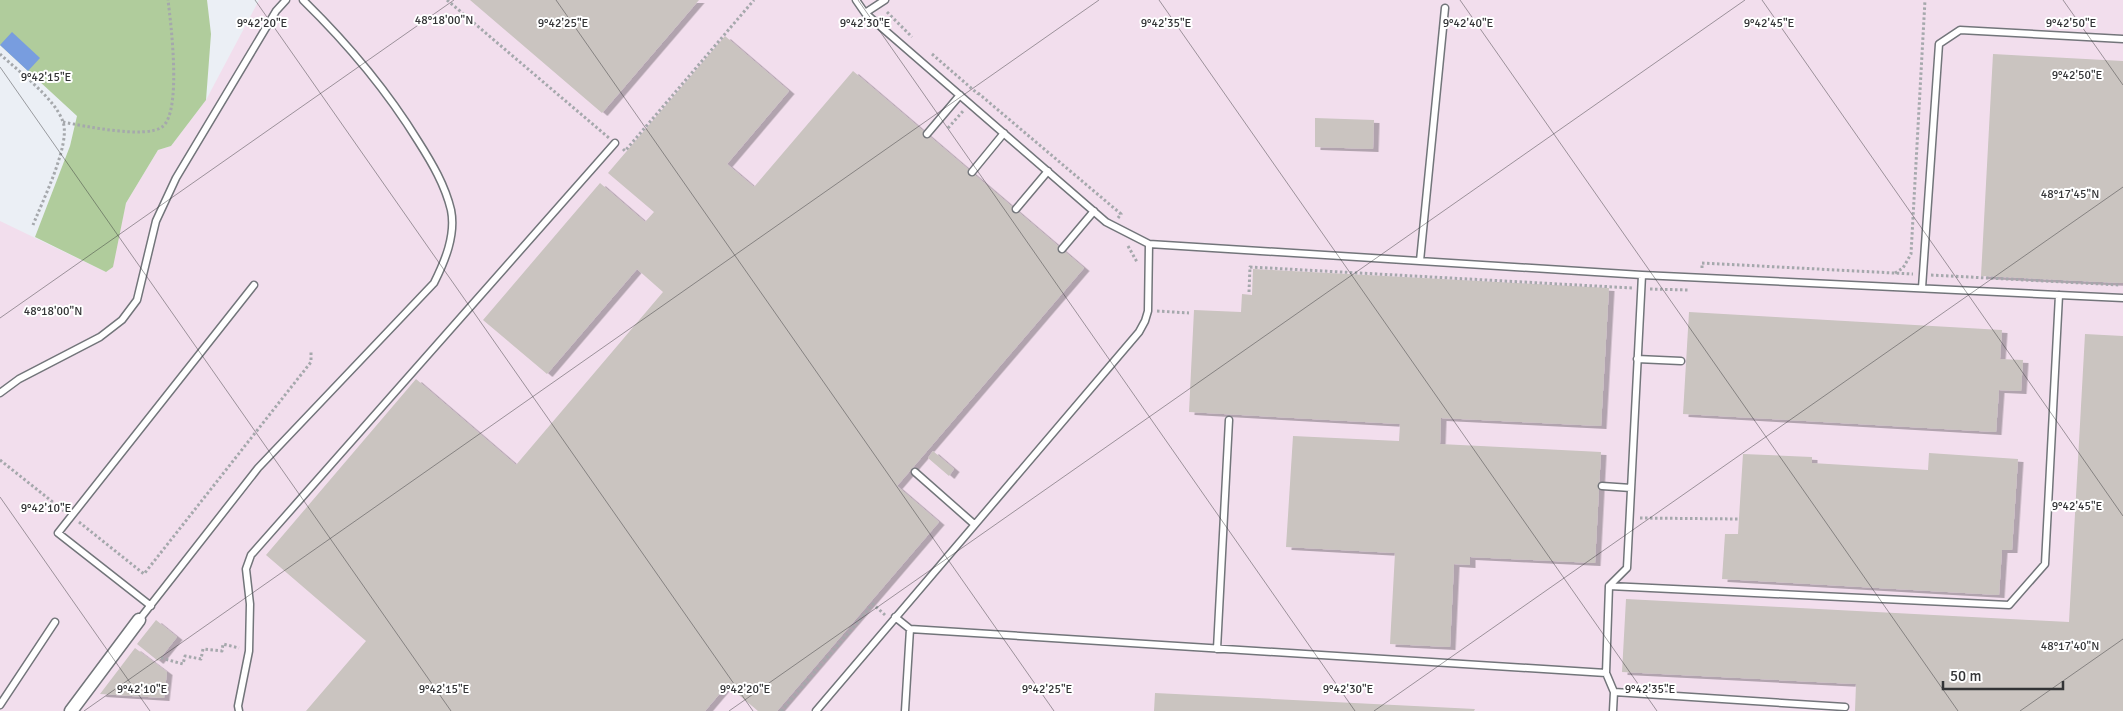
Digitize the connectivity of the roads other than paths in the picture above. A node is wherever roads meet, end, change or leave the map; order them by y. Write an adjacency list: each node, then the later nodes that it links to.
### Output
1 (286, 0): 26 (lane)
2 (303, 0): 33 (lane)
3 (856, 0): 6 (lane)
4 (882, 2): 6 (lane)
5 (1445, 8): 18 (lane)
6 (865, 13): 8 (lane)
7 (2123, 39): 21 (lane)
8 (960, 95): 9 (lane); 10 (lane)
9 (927, 134)
10 (1004, 134): 12 (lane); 13 (lane)
11 (616, 144): 44 (lane)
12 (1048, 171): 14 (lane); 15 (lane)
13 (972, 172)
14 (1016, 209)
15 (1094, 211): 16 (lane); 17 (lane)
16 (1149, 244): 18 (lane); 31 (lane)
17 (1062, 249)
18 (1420, 261): 19 (lane)
19 (1642, 275): 21 (lane); 24 (lane)
20 (254, 285): 33 (lane)
21 (1922, 288): 22 (lane)
22 (2059, 295): 23 (lane); 32 (lane)
23 (2123, 298)
24 (1638, 359): 25 (lane); 30 (lane)
25 (1681, 361)
26 (0, 393)
27 (1229, 420): 38 (lane)
28 (915, 472): 31 (lane)
29 (1602, 486): 30 (lane)
30 (1631, 488): 32 (lane)
31 (974, 524): 34 (lane)
32 (1609, 586): 39 (lane)
33 (151, 606): 35 (lane)
34 (893, 619): 37 (lane); 45 (lane)
35 (139, 620): 43 (street)
36 (55, 622): 41 (lane)
37 (910, 629): 38 (lane); 46 (lane)
38 (1217, 649): 39 (lane)
39 (1606, 673): 40 (lane)
40 (1614, 692): 42 (lane); 47 (lane)
41 (0, 705)
42 (1845, 706)
43 (71, 711)
44 (239, 711)
45 (816, 711)
46 (905, 711)
47 (1613, 711)

